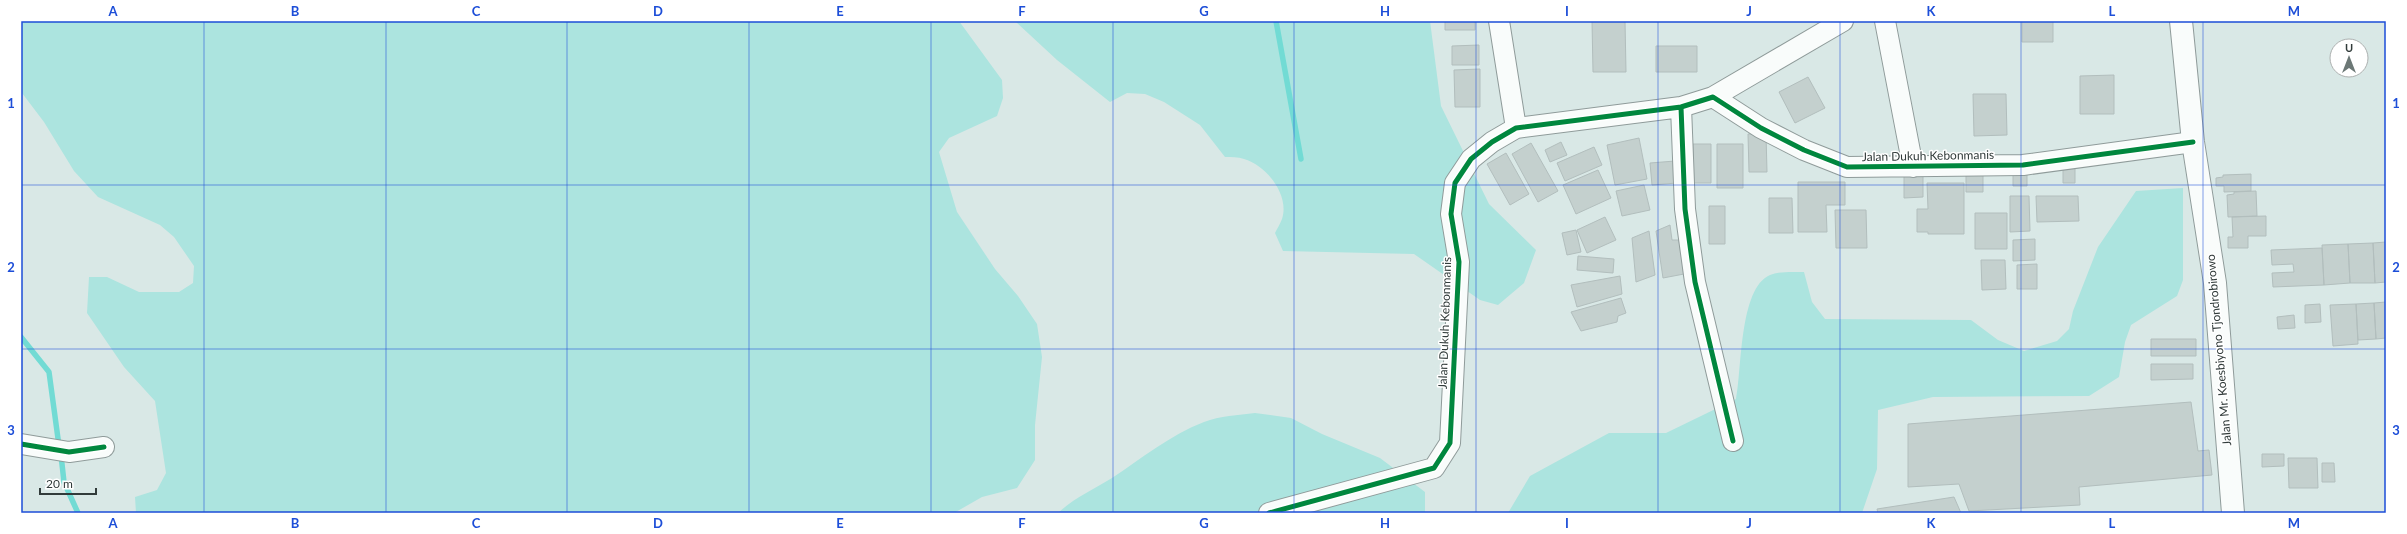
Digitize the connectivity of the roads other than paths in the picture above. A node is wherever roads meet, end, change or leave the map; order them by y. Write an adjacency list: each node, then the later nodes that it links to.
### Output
1 (1499, 21): 7 (street)
2 (1843, 21): 5 (street, Jalan Dukuh Kebonmanis)
3 (1885, 21): 9 (street, Jalan Dukuh Kebonmanis)
4 (2181, 21): 8 (main road, Jalan Mr. Koesbiyono Tjondrobirowo)
5 (1713, 97): 6 (street, Jalan Dukuh Kebonmanis); 9 (street, Jalan Dukuh Kebonmanis)
6 (1681, 107): 7 (street, Jalan Dukuh Kebonmanis); 10 (street)
7 (1516, 128): 13 (street, Jalan Dukuh Kebonmanis)
8 (2193, 142): 9 (street, Jalan Dukuh Kebonmanis); 14 (main road, Jalan Mr. Koesbiyono Tjondrobirowo)
9 (1914, 167)
10 (1733, 441)
11 (21, 444): 12 (street)
12 (104, 447)
13 (1270, 513)
14 (2233, 513)

